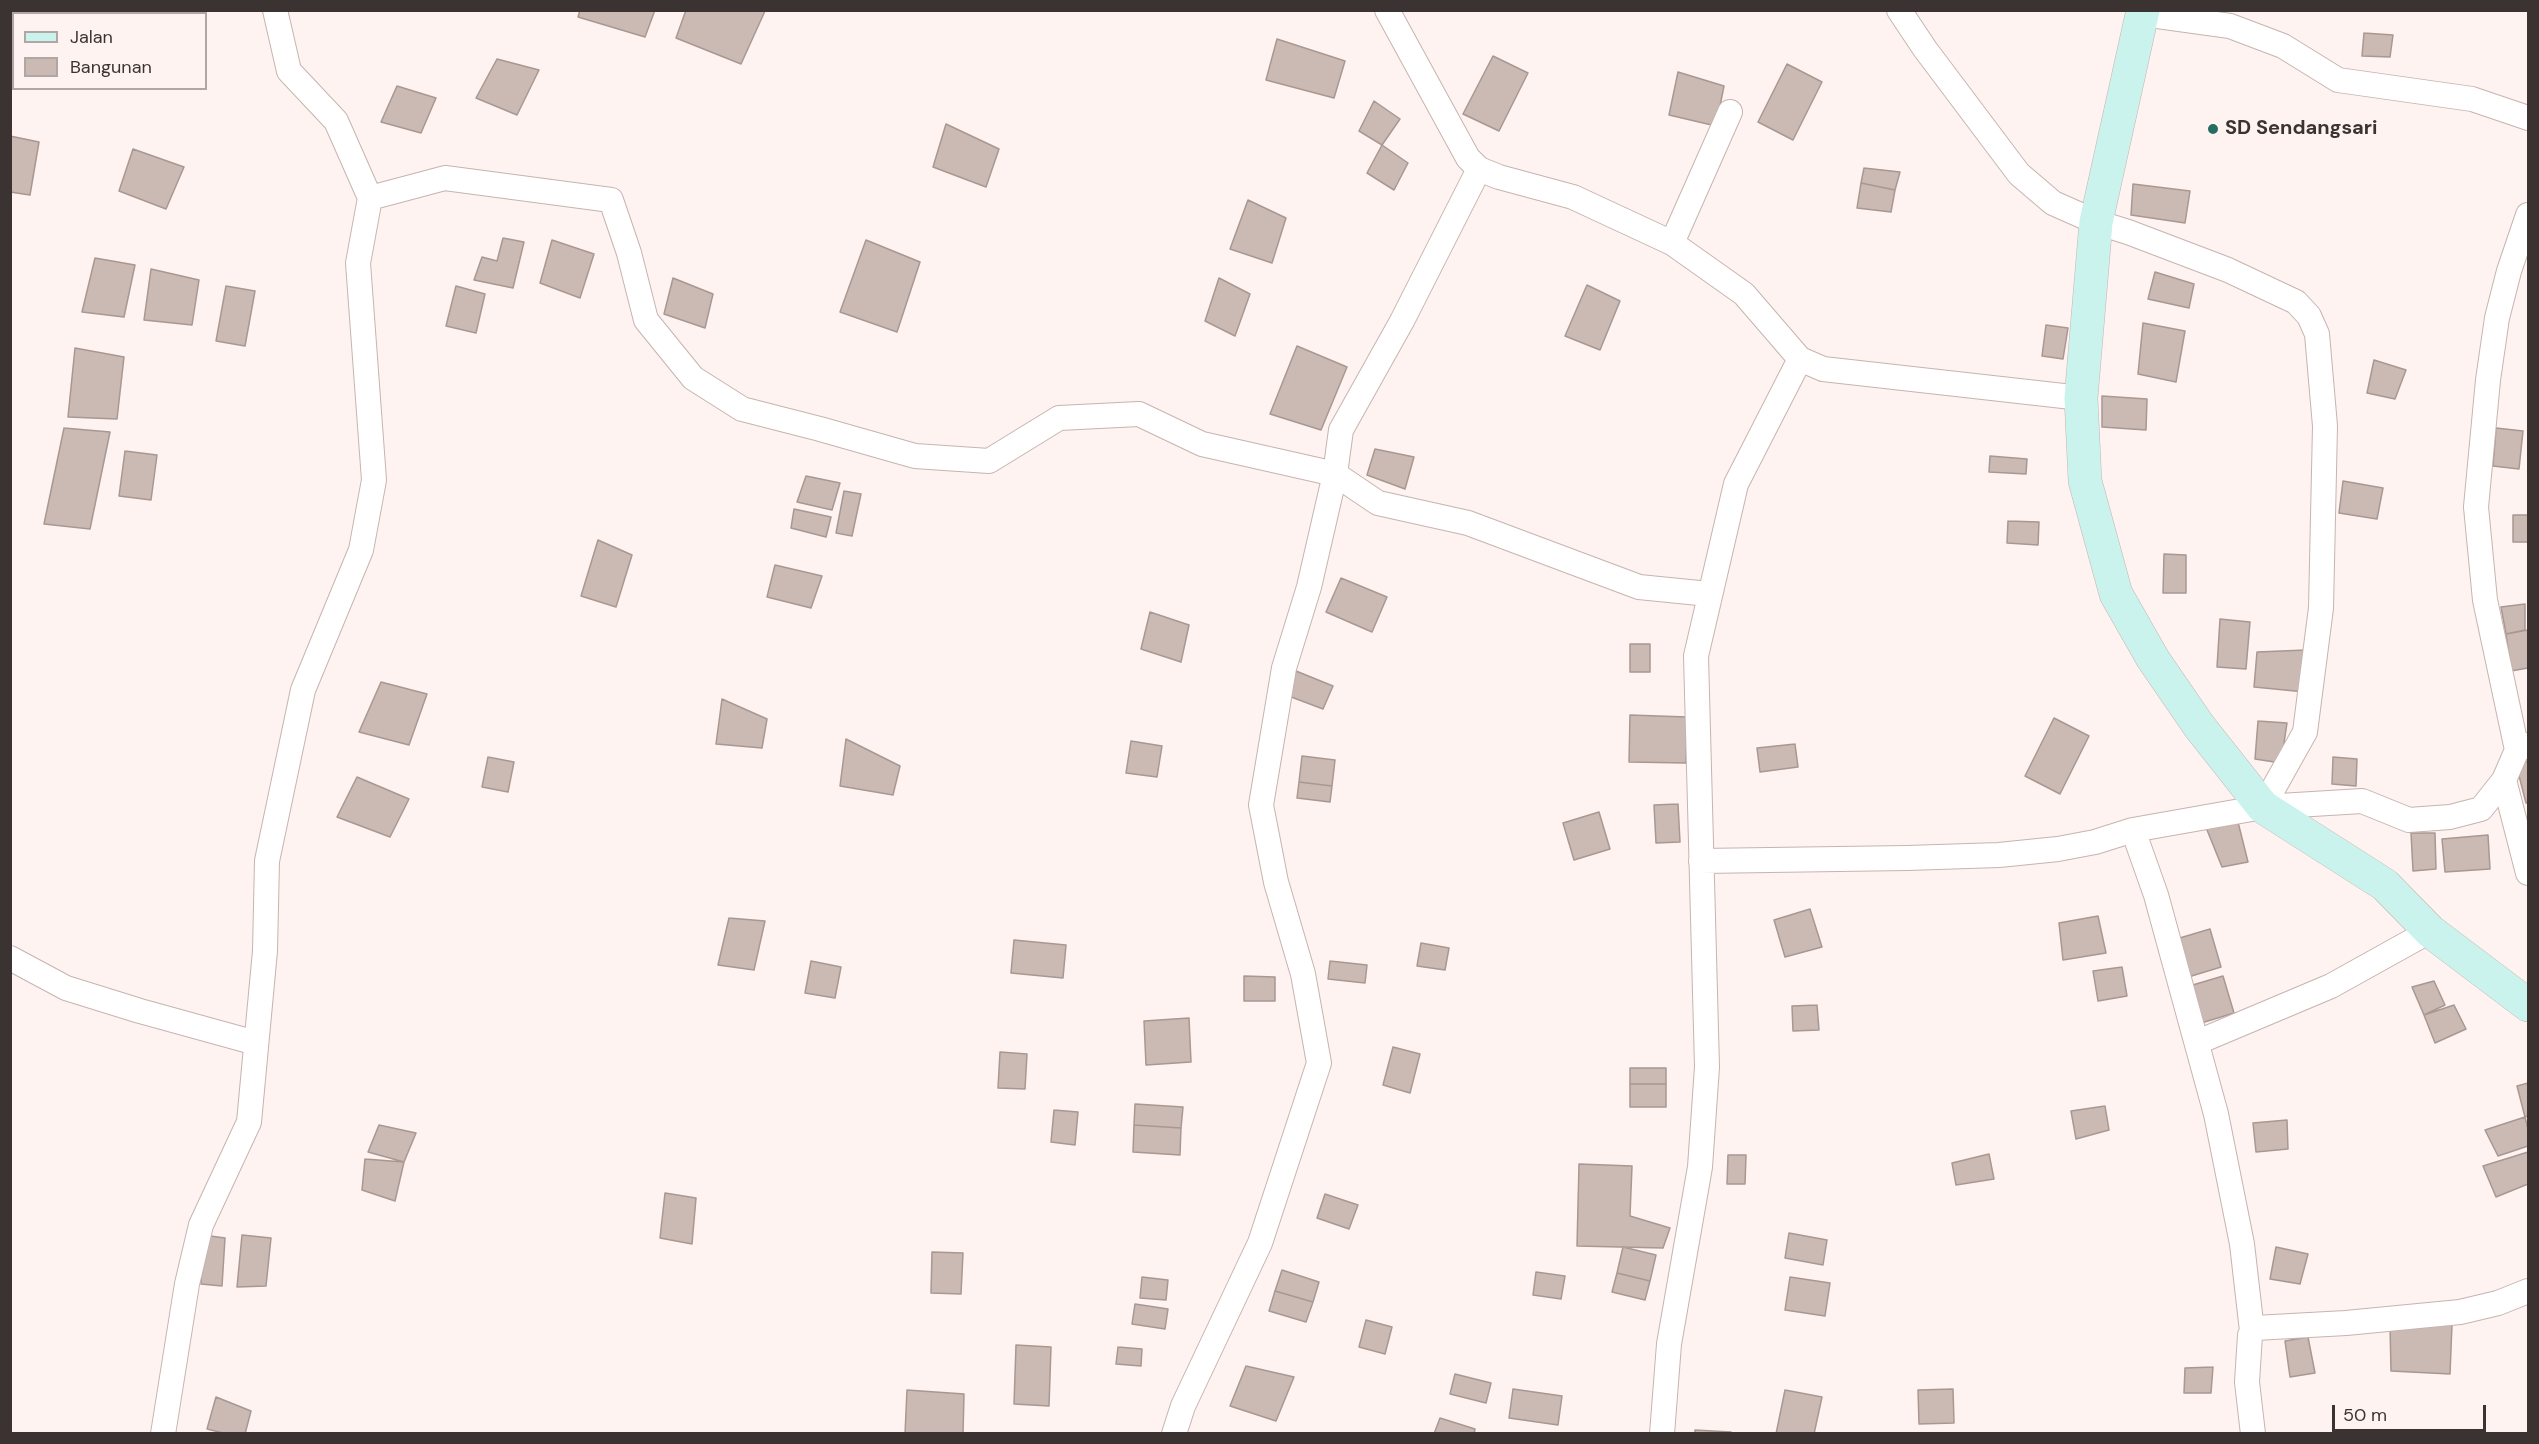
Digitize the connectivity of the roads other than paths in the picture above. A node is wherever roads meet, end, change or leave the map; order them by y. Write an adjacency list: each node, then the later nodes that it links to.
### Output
1 (274, 10): 8 (street)
2 (1387, 10): 7 (street)
3 (1899, 10): 10 (street)
4 (2143, 12): 6 (street); 10 (street)
5 (1730, 112): 11 (street)
6 (2529, 118)
7 (1479, 169): 11 (street); 14 (street)
8 (370, 198): 14 (street); 26 (street)
9 (2529, 215): 16 (street)
10 (2096, 222): 13 (street); 18 (street)
11 (1672, 243): 12 (street)
12 (1800, 359): 13 (street); 15 (street)
13 (2081, 398): 18 (street)
14 (1335, 474): 15 (street); 30 (street)
15 (1709, 594): 20 (street)
16 (2523, 748): 17 (street)
17 (2504, 780): 18 (street); 21 (street)
18 (2263, 807): 19 (street); 22 (street)
19 (2133, 830): 20 (street); 25 (street)
20 (1701, 861): 31 (street)
21 (2529, 873)
22 (2430, 931): 24 (street); 25 (street)
23 (10, 958): 26 (street)
24 (2529, 1005)
25 (2198, 1042): 28 (street)
26 (256, 1043): 29 (street)
27 (2529, 1291): 28 (street)
28 (2252, 1331): 32 (street)
29 (163, 1434)
30 (1174, 1434)
31 (1662, 1434)
32 (2253, 1434)

